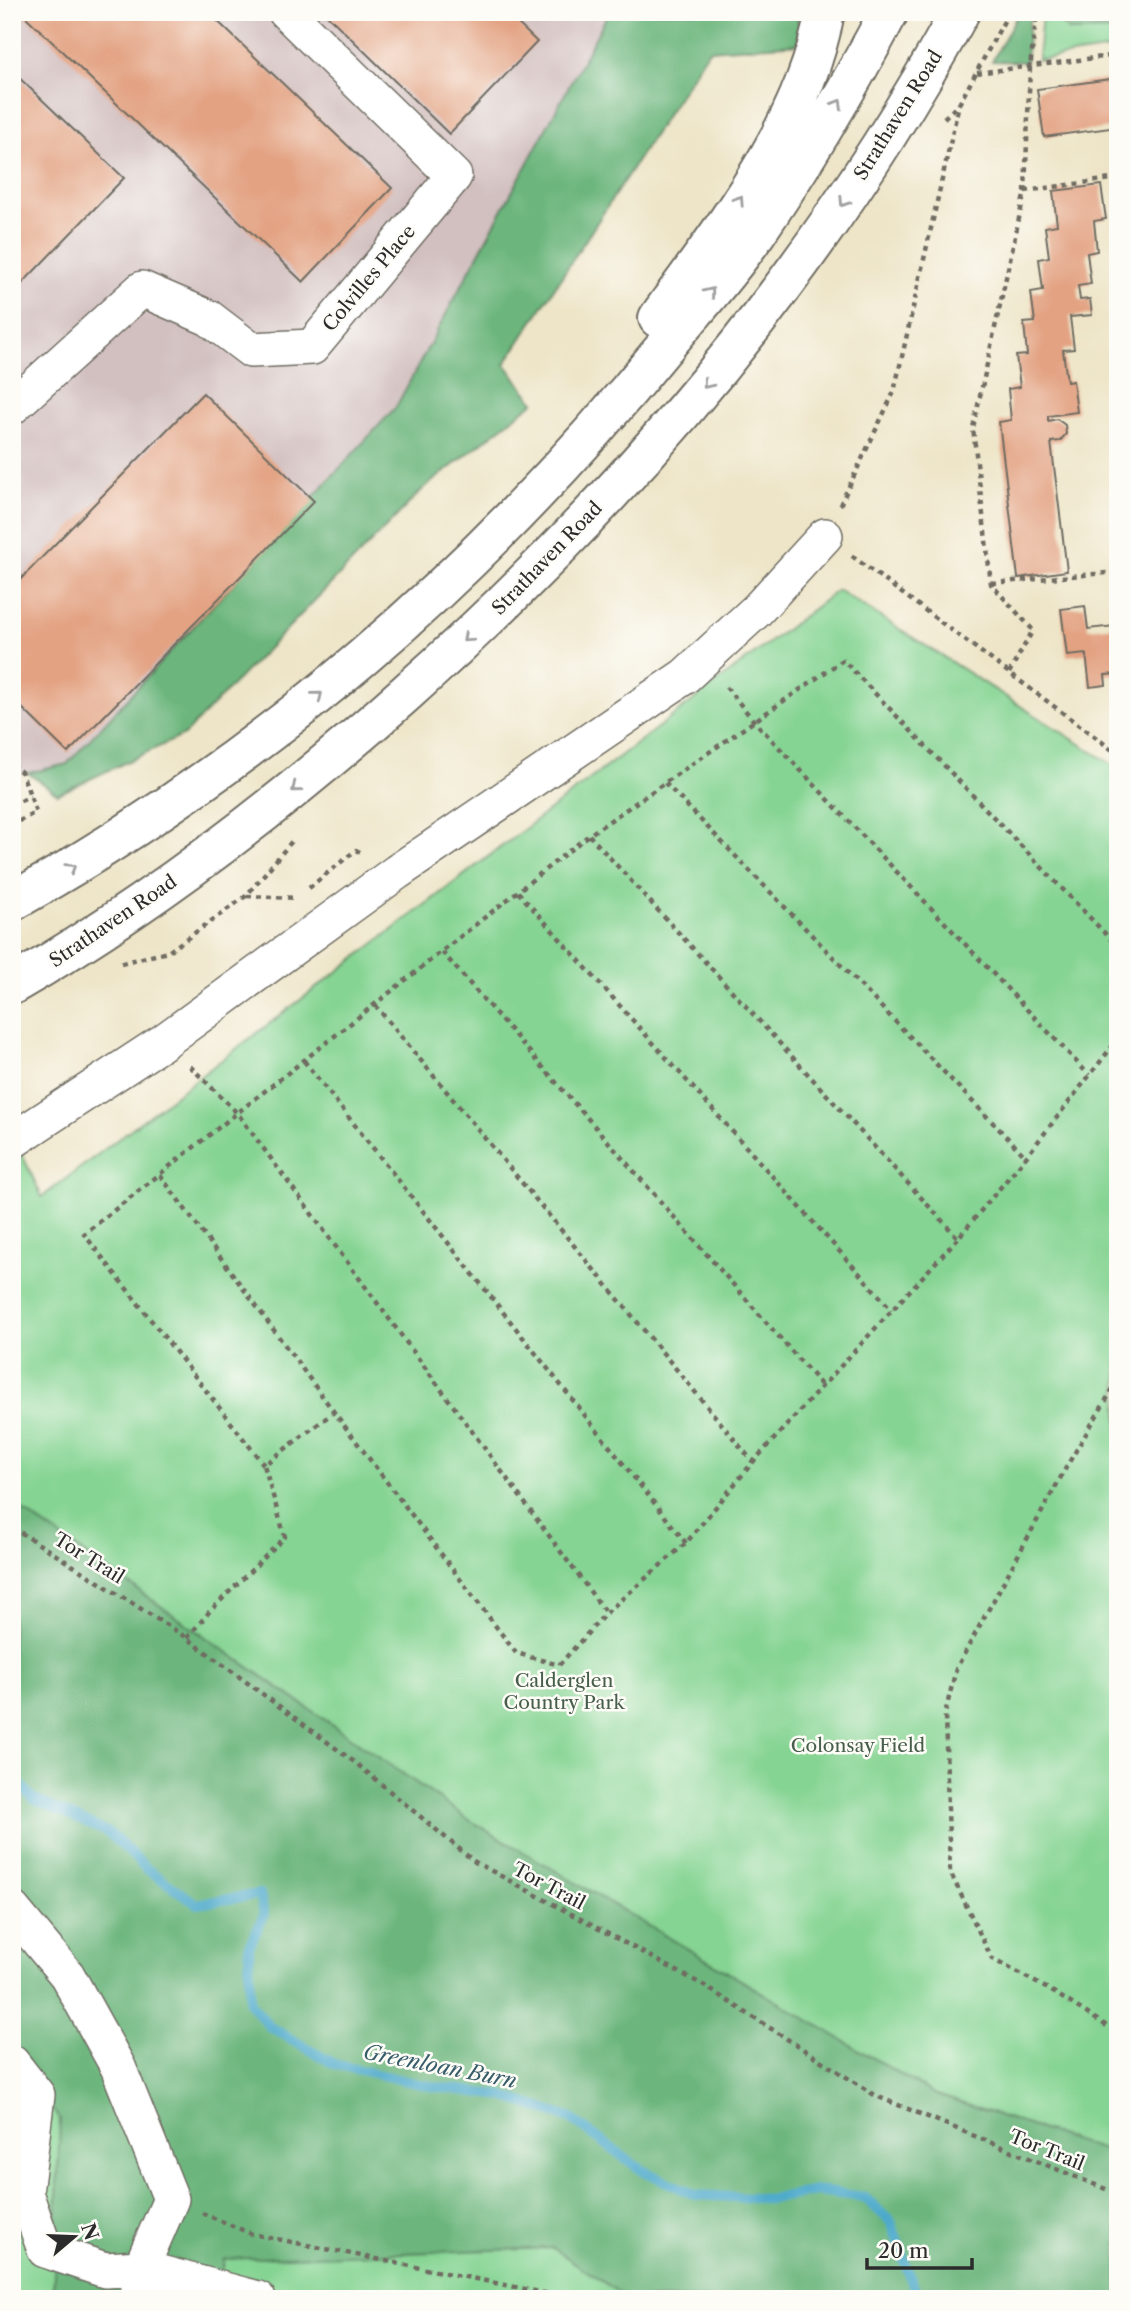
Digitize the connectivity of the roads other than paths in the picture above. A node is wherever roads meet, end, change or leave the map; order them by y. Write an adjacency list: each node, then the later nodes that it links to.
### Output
1 (286, 12): 5 (street, Colvilles Place)
2 (825, 12): 6 (main road, one-way to 2)
3 (889, 12): 6 (main road, one-way to 3)
4 (960, 12): 9 (main road, Strathaven Road, one-way to 9)
5 (12, 407)
6 (533, 498): 8 (main road, one-way to 6)
7 (825, 536): 10 (street)
8 (12, 902)
9 (12, 985)
10 (12, 1141)
11 (12, 1909): 13 (street)
12 (12, 2063): 13 (street)
13 (139, 2283): 14 (street)
14 (258, 2299)

